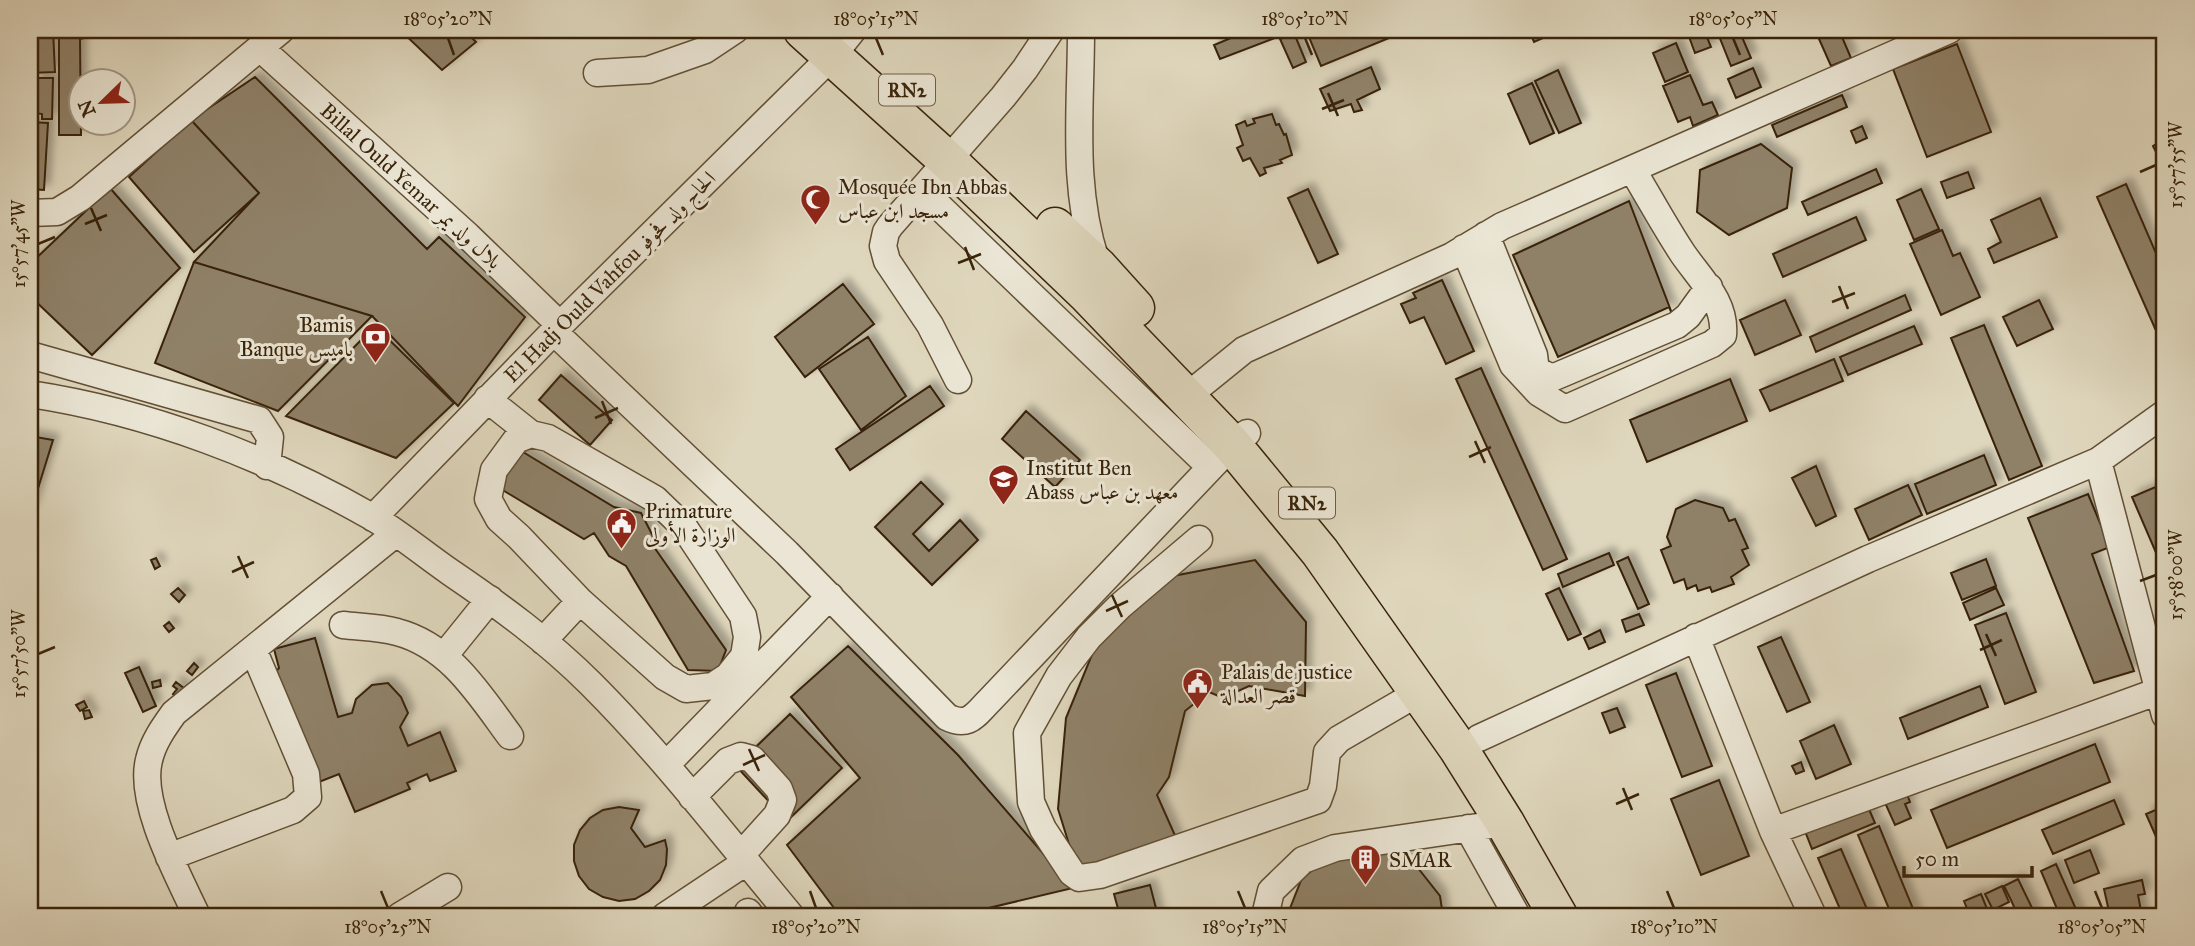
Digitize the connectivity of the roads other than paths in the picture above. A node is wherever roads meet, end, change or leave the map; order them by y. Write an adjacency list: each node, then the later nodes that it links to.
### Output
1 (281, 30): 8 (street)
2 (735, 30): 9 (street)
3 (803, 30): 7 (highway, RN2)
4 (1051, 30): 10 (street)
5 (1081, 30): 17 (street)
6 (1950, 30): 11 (street)
7 (844, 38): 10 (highway, RN2); 19 (street, El Hadj Ould Vahfou الحاج ولد فحوفو)
8 (260, 48): 13 (street); 19 (street, Billal Ould Yemar بلال ولد يمر)
9 (597, 73)
10 (957, 152): 12 (street); 17 (highway, RN2)
11 (1632, 169): 16 (street); 18 (street)
12 (922, 190): 21 (street); 32 (street)
13 (57, 212): 14 (street); 15 (street)
14 (30, 213)
15 (30, 229)
16 (1475, 242): 22 (street); 23 (street)
17 (1093, 281): 23 (highway, RN2)
18 (1709, 287): 22 (street); 22 (street)
19 (557, 329): 26 (street, El Hadj Ould Vahfou الحاج ولد فحوفو); 38 (street, Billal Ould Yemar بلال ولد يمر)
20 (35, 356): 24 (street); 25 (street)
21 (958, 380)
22 (1538, 381)
23 (1194, 390): 32 (highway, RN2)
24 (160, 391): 27 (street); 29 (street)
25 (31, 394): 29 (street)
26 (487, 400): 30 (street); 35 (street, El Hadj Ould Vahfou الحاج ولد فحوفو)
27 (217, 407): 31 (street); 34 (street)
28 (2165, 413): 33 (street)
29 (155, 423): 31 (street)
30 (531, 434): 40 (street); 40 (street)
31 (210, 442): 34 (street)
32 (1226, 445): 38 (street, Billal Ould Yemar بلال ولد يمر); 46 (highway, RN2); 49 (highway, RN2)
33 (2098, 461): 42 (street); 47 (street)
34 (267, 466): 35 (street)
35 (373, 518): 36 (street)
36 (395, 534): 39 (street); 44 (street)
37 (1199, 539): 46 (street)
38 (830, 596): 50 (street)
39 (490, 599): 43 (street); 45 (street)
40 (580, 601): 43 (street)
41 (343, 625): 45 (street)
42 (1696, 637): 49 (street); 53 (street)
43 (543, 641): 50 (street)
44 (253, 649): 54 (street); 54 (street)
45 (444, 656): 48 (street)
46 (1418, 693): 52 (highway, RN2)
47 (2162, 703): 53 (street)
48 (510, 736)
49 (1479, 738): 64 (highway, RN2)
50 (666, 765): 51 (street)
51 (692, 797): 55 (street); 55 (street)
52 (1487, 825): 61 (street); 62 (street); 63 (highway, RN2)
53 (1773, 831): 65 (street)
54 (169, 857): 57 (street)
55 (743, 858): 59 (street); 60 (street)
56 (448, 887): 58 (street)
57 (198, 916)
58 (400, 916)
59 (665, 916)
60 (791, 916)
61 (1265, 916)
62 (1517, 916)
63 (1558, 916)
64 (1584, 916)
65 (1813, 916)

